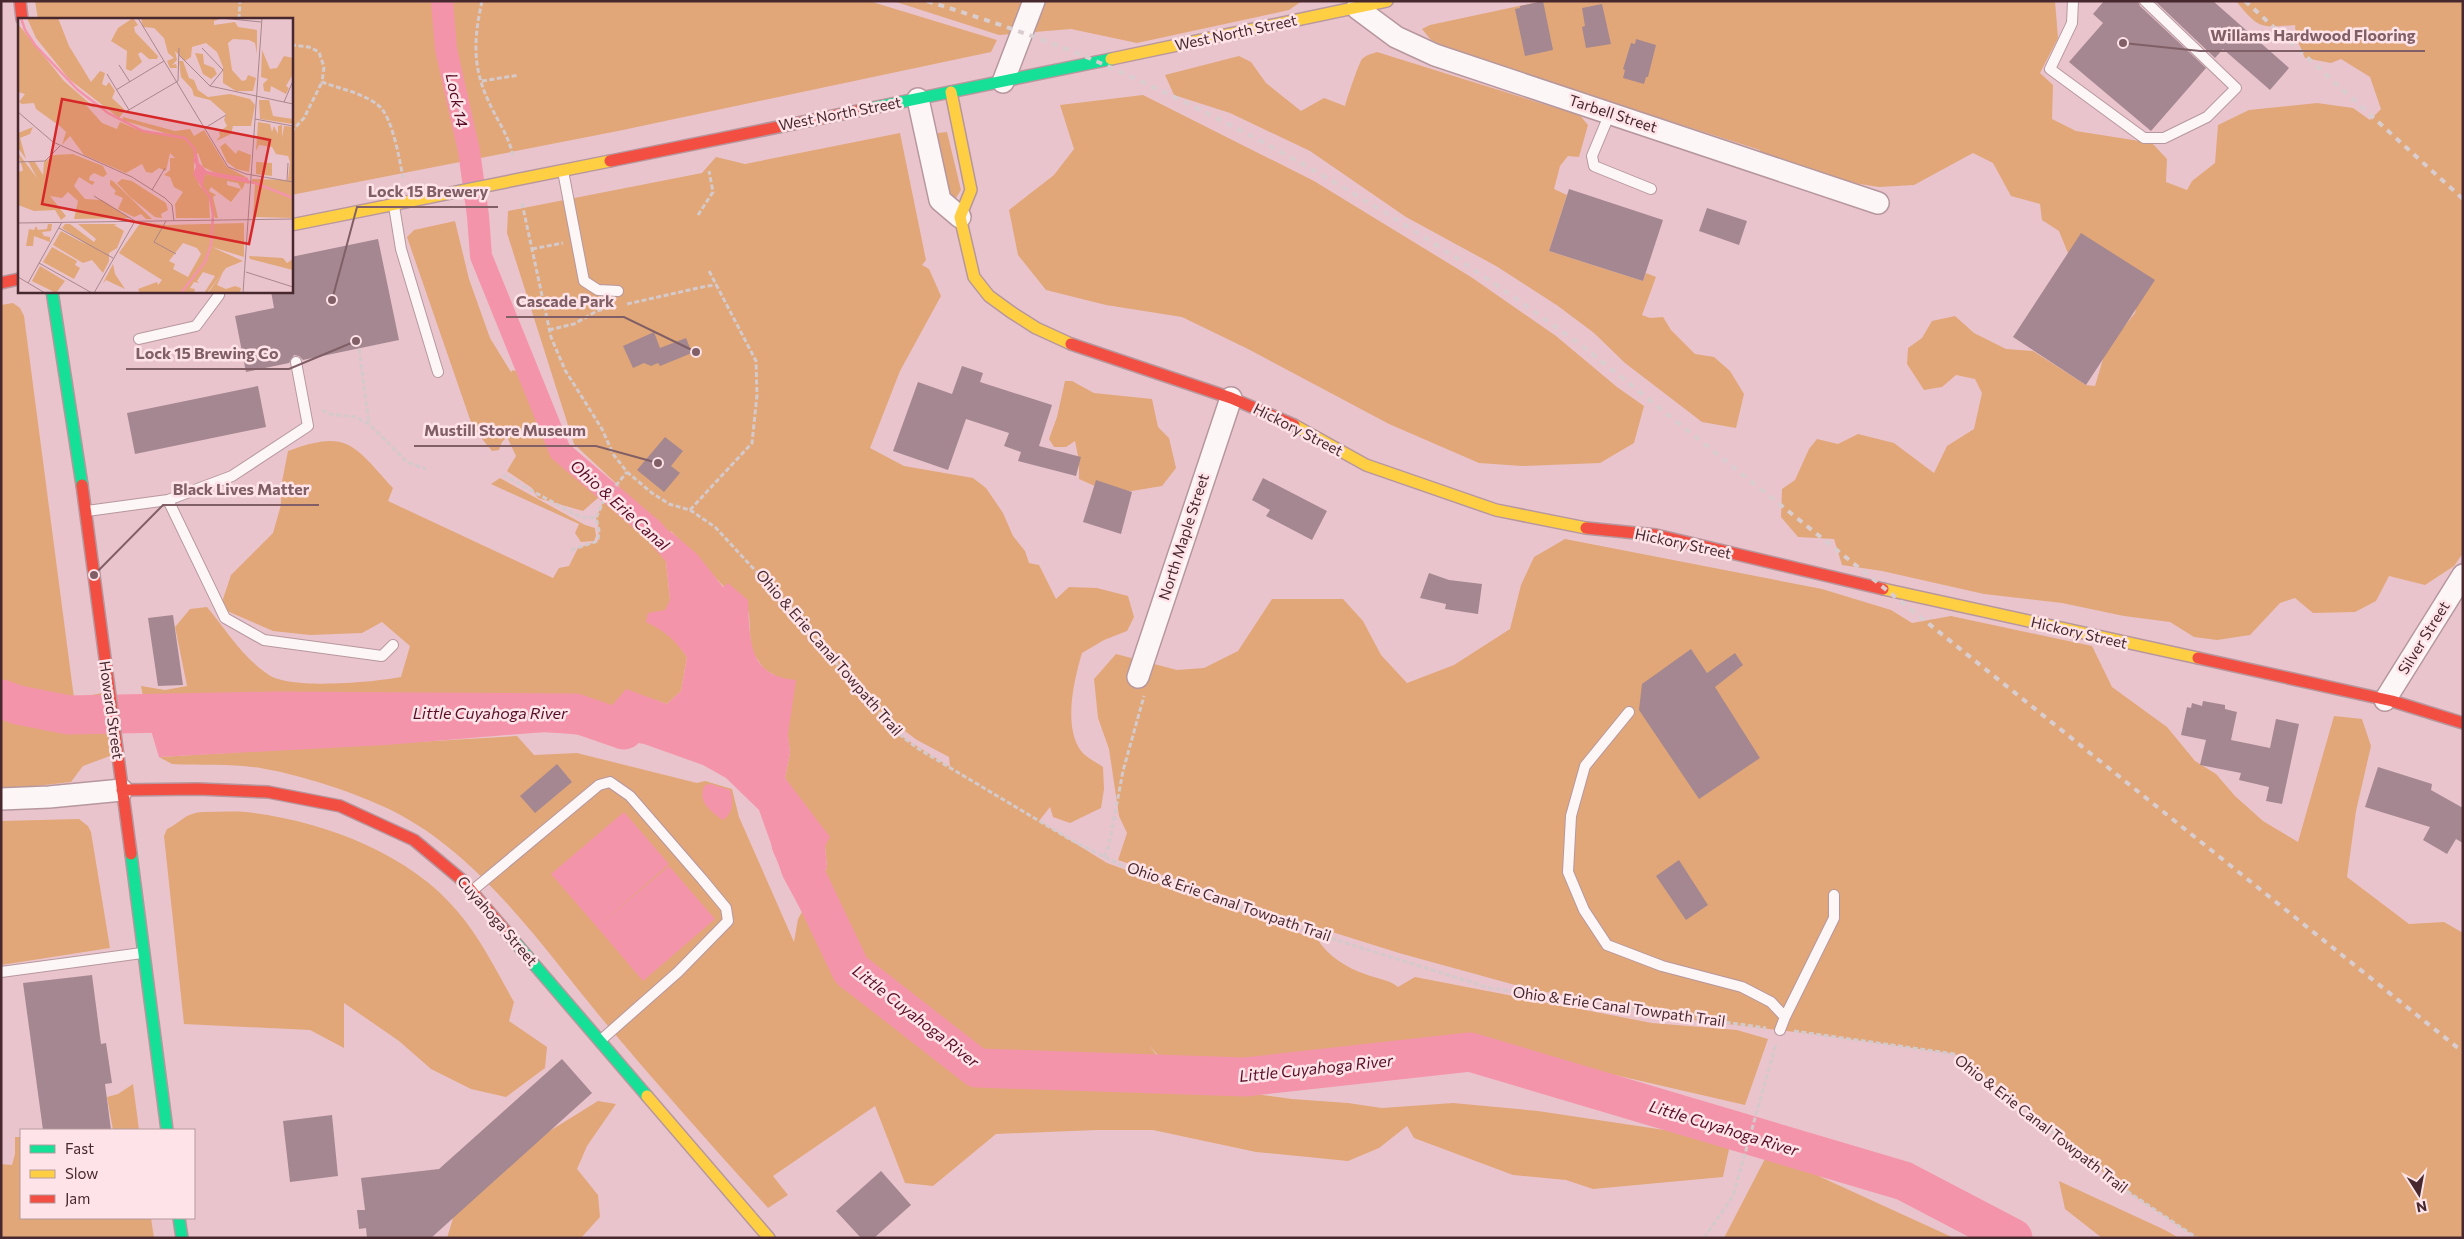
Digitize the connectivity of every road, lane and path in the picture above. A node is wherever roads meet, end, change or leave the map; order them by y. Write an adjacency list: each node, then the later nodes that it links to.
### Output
1 (20, 1): 9 (street)
2 (240, 1): 10 (path)
3 (482, 1): 13 (path)
4 (1034, 1): 15 (street)
5 (1387, 1): 8 (street, West North Street)
6 (2073, 1): 7 (lane)
7 (2145, 1)
8 (1358, 4): 15 (street, West North Street); 18 (street, Tarbell Street)
9 (22, 18)
10 (239, 18)
11 (292, 45): 14 (path)
12 (519, 75): 13 (path)
13 (482, 81): 20 (path)
14 (322, 82): 19 (path); 24 (path)
15 (1003, 82): 16 (street, West North Street)
16 (951, 92): 17 (street, West North Street); 29 (street)
17 (918, 99): 21 (street, West North Street); 29 (street)
18 (1610, 113): 23 (lane); 26 (street, Tarbell Street)
19 (292, 131)
20 (514, 160)
21 (562, 170): 24 (street, West North Street); 31 (lane)
22 (709, 171): 28 (path)
23 (1651, 189)
24 (409, 202): 27 (street, West North Street)
25 (522, 202): 32 (path, Ohio & Erie Canal Towpath Trail)
26 (1878, 203)
27 (394, 205): 30 (street, West North Street); 44 (lane)
28 (698, 215)
29 (960, 217): 45 (street, Hickory Street)
30 (292, 224)
31 (576, 241): 32 (path); 37 (lane)
32 (532, 249): 40 (path, Ohio & Erie Canal Towpath Trail)
33 (708, 269): 36 (path)
34 (18, 279): 35 (street)
35 (1, 282)
36 (717, 285): 40 (path); 52 (path)
37 (618, 291)
38 (52, 292): 53 (street, Howard Street)
39 (218, 292): 41 (lane)
40 (549, 330): 49 (path, Ohio & Erie Canal Towpath Trail)
41 (139, 340)
42 (359, 348): 47 (path)
43 (296, 362): 51 (lane)
44 (438, 372)
45 (1231, 398): 58 (street, North Maple Street); 59 (street, Hickory Street)
46 (320, 408): 47 (path)
47 (369, 424): 48 (path)
48 (426, 469)
49 (627, 472): 52 (path, Ohio & Erie Canal Towpath Trail); 54 (path)
50 (503, 475): 54 (path)
51 (168, 500): 53 (lane); 57 (lane)
52 (690, 510): 64 (path, Ohio & Erie Canal Towpath Trail)
53 (85, 511): 62 (street, Howard Street)
54 (596, 518): 55 (path)
55 (571, 550)
56 (2463, 575): 59 (street, Silver Street)
57 (393, 645)
58 (1138, 677): 64 (path)
59 (2385, 700): 61 (street, Hickory Street)
60 (1629, 712): 69 (lane)
61 (2463, 723)
62 (122, 790): 63 (street); 65 (street, Cuyahoga Street); 67 (street, Howard Street)
63 (1, 799)
64 (1104, 857): 70 (path, Ohio & Erie Canal Towpath Trail)
65 (471, 891): 71 (street, Cuyahoga Street); 71 (lane)
66 (1834, 895): 69 (lane)
67 (143, 953): 68 (lane); 72 (street, Howard Street)
68 (1, 972)
69 (1785, 1017): 70 (lane)
70 (1780, 1030): 76 (path); 77 (path, Ohio & Erie Canal Towpath Trail)
71 (600, 1041): 74 (street, Cuyahoga Street)
72 (167, 1129)
73 (179, 1219): 75 (street)
74 (761, 1235)
75 (182, 1238)
76 (1704, 1238)
77 (2197, 1238)

